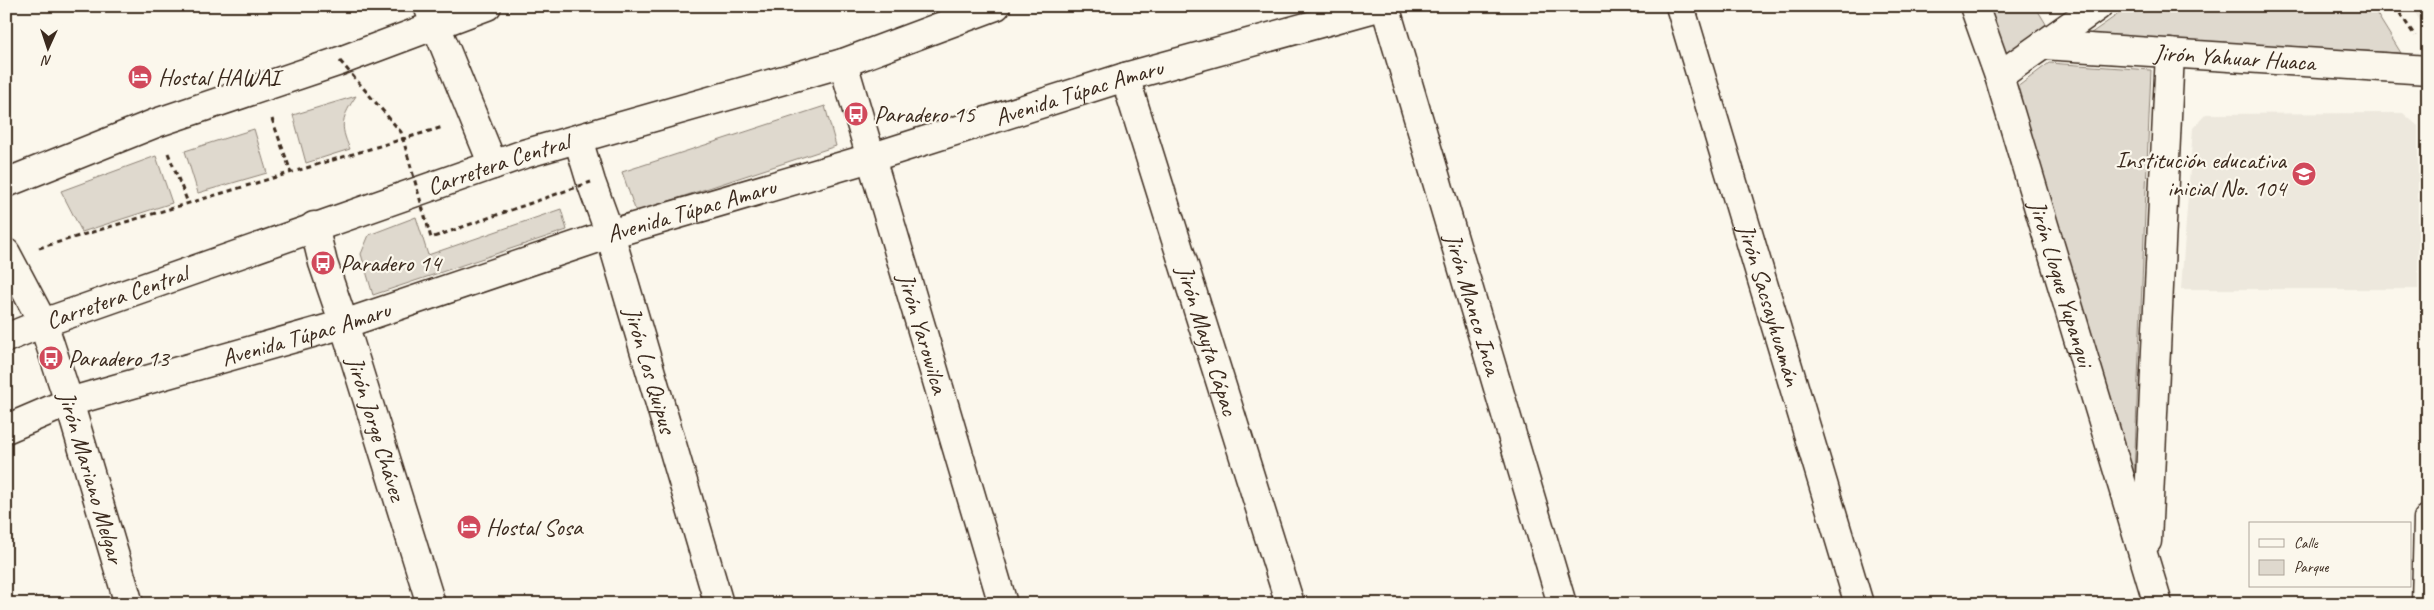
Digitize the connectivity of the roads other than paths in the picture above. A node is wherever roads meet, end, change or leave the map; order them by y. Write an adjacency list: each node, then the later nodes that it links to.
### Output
1 (486, 6): 7 (main road)
2 (996, 6): 10 (main road, Carretera Central)
3 (1383, 6): 13 (main road, Avenida Túpac Amaru); 33 (main road, Jirón Manco Inca)
4 (1680, 6): 34 (main road, Jirón Sacsayhuamán)
5 (1974, 6): 12 (main road, Jirón Lloque Yupanqui)
6 (2098, 6): 8 (main road)
7 (432, 17): 16 (main road); 17 (main road)
8 (2043, 45): 9 (main road, Jirón Yahuar Huaca); 12 (main road)
9 (2170, 53): 11 (main road, Jirón Yahuar Huaca); 27 (main road, Jirón Lloque Yupanqui)
10 (843, 63): 14 (main road, Carretera Central); 15 (main road, Jirón Yarowilca)
11 (2428, 70)
12 (1999, 76): 27 (main road, Jirón Lloque Yupanqui)
13 (1126, 77): 15 (main road, Avenida Túpac Amaru); 32 (main road, Jirón Mayta Cápac)
14 (578, 139): 16 (main road, Carretera Central); 19 (main road, Jirón Los Quipus)
15 (870, 158): 19 (main road, Avenida Túpac Amaru); 31 (main road, Jirón Yarowilca)
16 (493, 165): 18 (main road, Carretera Central)
17 (6, 183)
18 (314, 226): 21 (main road, Carretera Central); 22 (main road, Jirón Jorge Chávez)
19 (610, 234): 22 (main road, Avenida Túpac Amaru); 30 (main road, Jirón Los Quipus)
20 (7, 255): 21 (main road, Jirón Mariano Melgar)
21 (43, 323): 23 (main road, Carretera Central); 24 (main road, Jirón Mariano Melgar)
22 (344, 324): 24 (main road, Avenida Túpac Amaru); 29 (main road, Jirón Jorge Chávez)
23 (6, 338)
24 (69, 402): 25 (main road, Avenida Túpac Amaru); 28 (main road, Jirón Mariano Melgar)
25 (6, 429)
26 (2428, 519): 36 (main road)
27 (2146, 561): 35 (main road, Jirón Lloque Yupanqui)
28 (129, 604)
29 (430, 604)
30 (719, 604)
31 (1003, 604)
32 (1290, 604)
33 (1562, 604)
34 (1859, 604)
35 (2158, 604)
36 (2426, 604)

